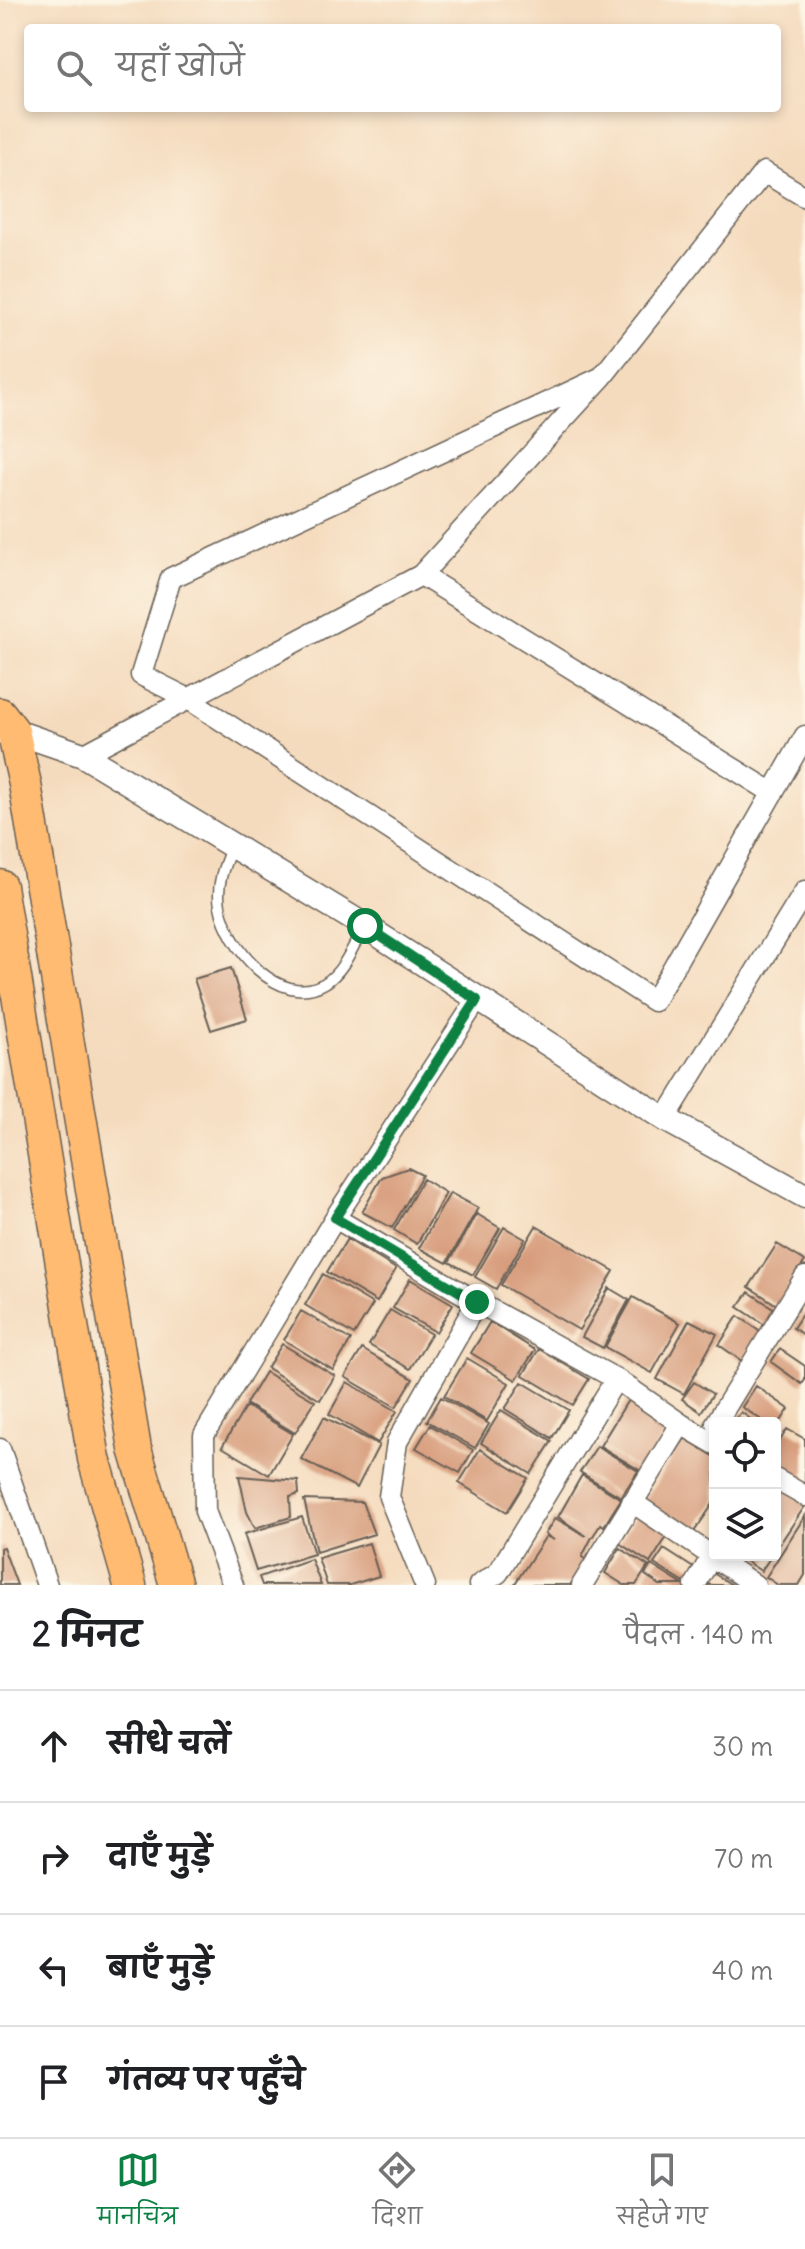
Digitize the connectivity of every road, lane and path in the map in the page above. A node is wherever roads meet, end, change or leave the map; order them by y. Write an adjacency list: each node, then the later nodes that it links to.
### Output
1 (805, 197): 2 (street)
2 (602, 377): 3 (street); 4 (street)
3 (421, 575): 4 (street); 8 (street)
4 (187, 698): 7 (street); 8 (street)
5 (4, 726): 7 (street); 33 (main road)
6 (805, 736): 8 (street)
7 (83, 755): 9 (street)
8 (773, 793)
9 (232, 845): 12 (street); 12 (lane)
10 (0, 886): 32 (main road)
11 (805, 891): 14 (street)
12 (365, 926): 13 (street)
13 (477, 1000): 14 (street); 16 (street)
14 (665, 1119): 15 (street)
15 (805, 1196)
16 (335, 1218): 18 (street); 34 (street)
17 (805, 1277): 20 (street)
18 (477, 1302): 19 (street); 35 (street)
19 (616, 1379): 21 (street); 36 (street)
20 (722, 1417)
21 (681, 1424): 22 (street); 26 (street)
22 (709, 1432)
23 (0, 1449): 27 (street)
24 (781, 1482): 25 (street)
25 (805, 1496)
26 (632, 1502): 28 (street); 37 (street)
27 (9, 1511): 31 (street)
28 (709, 1554)
29 (709, 1561): 38 (street)
30 (719, 1561): 39 (street)
31 (47, 1585)
32 (130, 1585)
33 (176, 1585)
34 (233, 1585)
35 (425, 1585)
36 (479, 1585)
37 (582, 1585)
38 (695, 1585)
39 (755, 1585)

